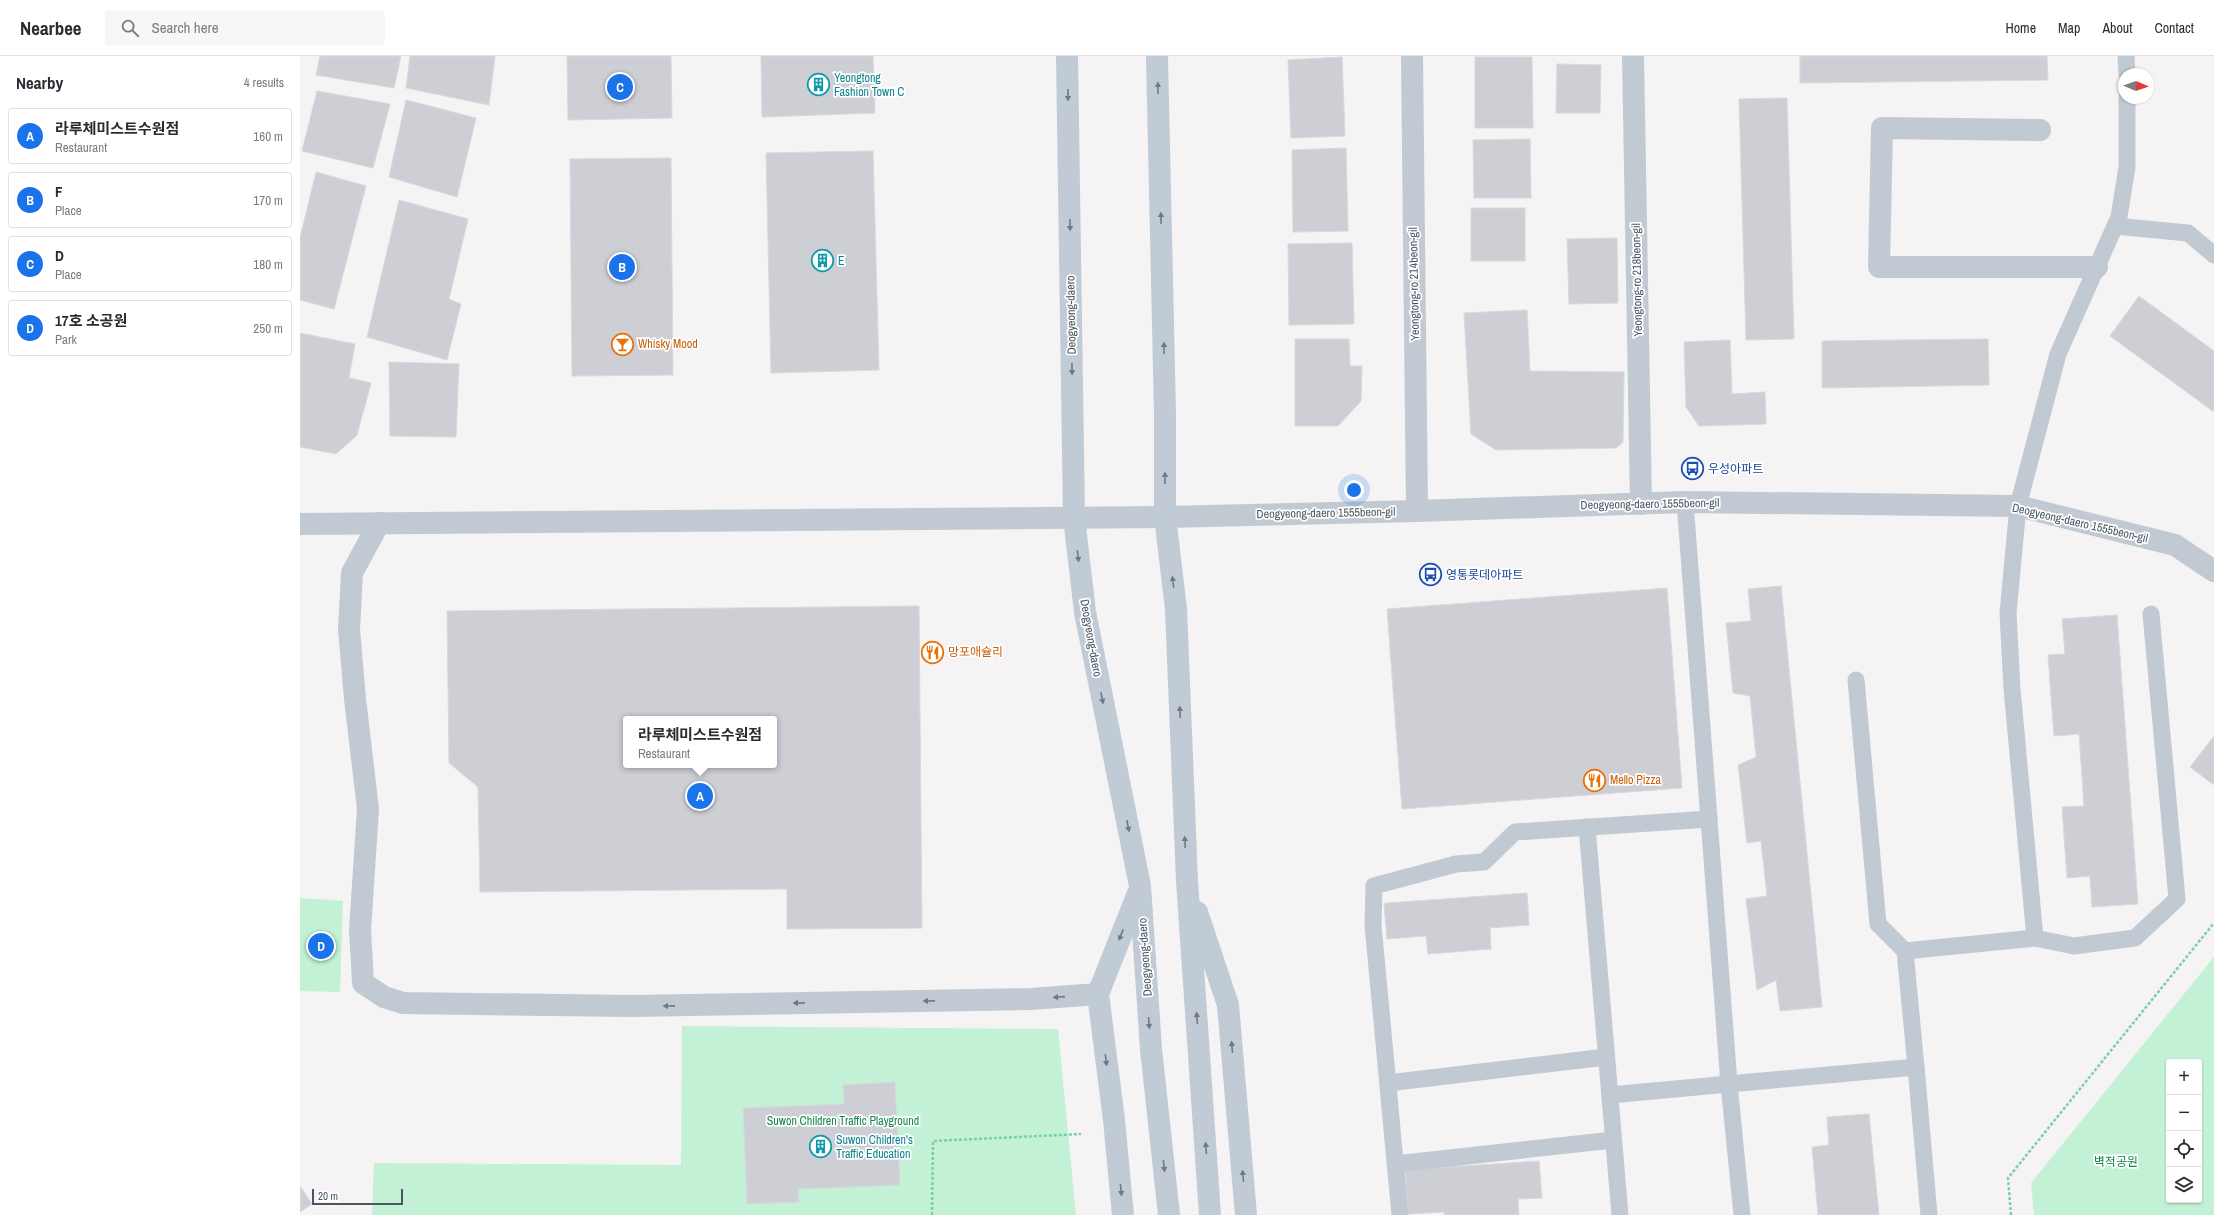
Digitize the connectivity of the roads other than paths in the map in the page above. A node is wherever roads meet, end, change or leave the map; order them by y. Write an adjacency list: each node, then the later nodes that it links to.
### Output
1 (1067, 56): 17 (main road, Deogyeong-daero, one-way to 17)
2 (1157, 56): 16 (main road, one-way to 2)
3 (1412, 56): 15 (street, Yeongtong-ro 214beon-gil)
4 (1633, 56): 13 (street, Yeongtong-ro 218beon-gil)
5 (2126, 56): 6 (lane)
6 (2127, 68)
7 (2127, 104): 9 (lane)
8 (2040, 130): 11 (street)
9 (2115, 226): 10 (lane); 11 (lane)
10 (2214, 255)
11 (2097, 267): 14 (lane)
12 (1684, 502): 13 (street, Deogyeong-daero 1555beon-gil); 14 (street, Deogyeong-daero 1555beon-gil); 23 (lane)
13 (1641, 504): 15 (street, Deogyeong-daero 1555beon-gil)
14 (2018, 506): 20 (street, Deogyeong-daero 1555beon-gil); 27 (lane)
15 (1417, 511): 16 (street, Deogyeong-daero 1555beon-gil)
16 (1165, 517): 17 (street, Deogyeong-daero 1555beon-gil); 25 (main road, one-way to 16)
17 (1074, 518): 18 (street, Deogyeong-daero 1555beon-gil); 26 (main road, Deogyeong-daero, one-way to 26)
18 (378, 523): 19 (street, Deogyeong-daero 1555beon-gil); 29 (street, one-way to 18)
19 (300, 524)
20 (2214, 571)
21 (2151, 614): 27 (lane)
22 (1856, 680): 28 (lane)
23 (1709, 819): 24 (lane); 33 (lane)
24 (1587, 827): 30 (lane); 32 (lane)
25 (1187, 881): 39 (main road, one-way to 25); 40 (main road, one-way to 25)
26 (1140, 886): 29 (main road, one-way to 29); 38 (main road, Deogyeong-daero, one-way to 38)
27 (2035, 938): 28 (lane)
28 (1905, 951): 31 (lane)
29 (1098, 994): 37 (main road, one-way to 37)
30 (1606, 1058): 32 (lane); 34 (lane)
31 (1916, 1067): 33 (lane); 44 (lane)
32 (1388, 1084): 36 (lane)
33 (1729, 1084): 34 (lane); 43 (lane)
34 (1610, 1095): 35 (lane)
35 (1613, 1140): 36 (lane); 42 (lane)
36 (1395, 1164): 41 (lane)
37 (1123, 1215)
38 (1169, 1215)
39 (1210, 1215)
40 (1246, 1215)
41 (1400, 1215)
42 (1620, 1215)
43 (1742, 1215)
44 (1930, 1215)

